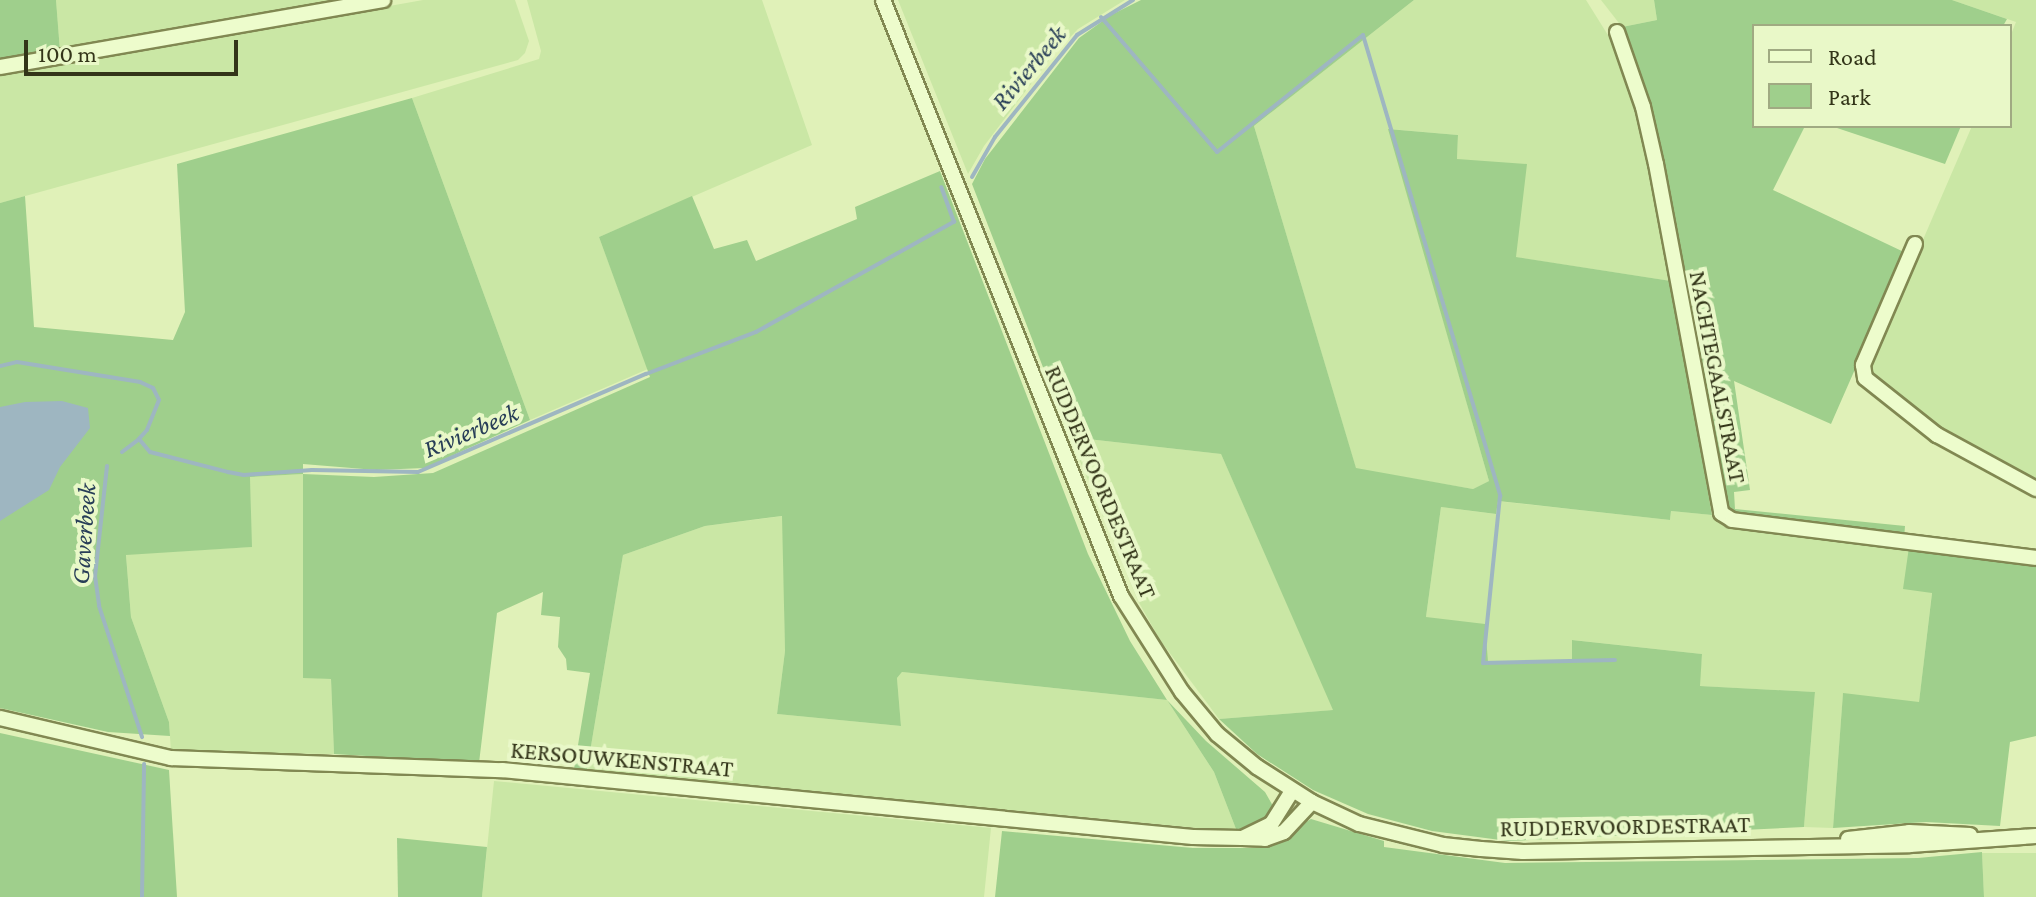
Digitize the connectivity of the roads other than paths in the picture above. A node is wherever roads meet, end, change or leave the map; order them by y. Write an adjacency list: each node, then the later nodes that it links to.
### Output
1 (383, 0): 4 (street)
2 (883, 0): 9 (street, RUDDERVOORDESTRAAT)
3 (1617, 32): 7 (street, NACHTEGAALSTRAAT)
4 (0, 67)
5 (1915, 244): 6 (street)
6 (2036, 489)
7 (2036, 558)
8 (0, 718): 12 (street, KERSOUWKENSTRAAT)
9 (1292, 791): 10 (street, RUDDERVOORDESTRAAT); 12 (street)
10 (1312, 802): 11 (street, RUDDERVOORDESTRAAT); 12 (street, KERSOUWKENSTRAAT)
11 (2036, 836)
12 (1242, 838)

